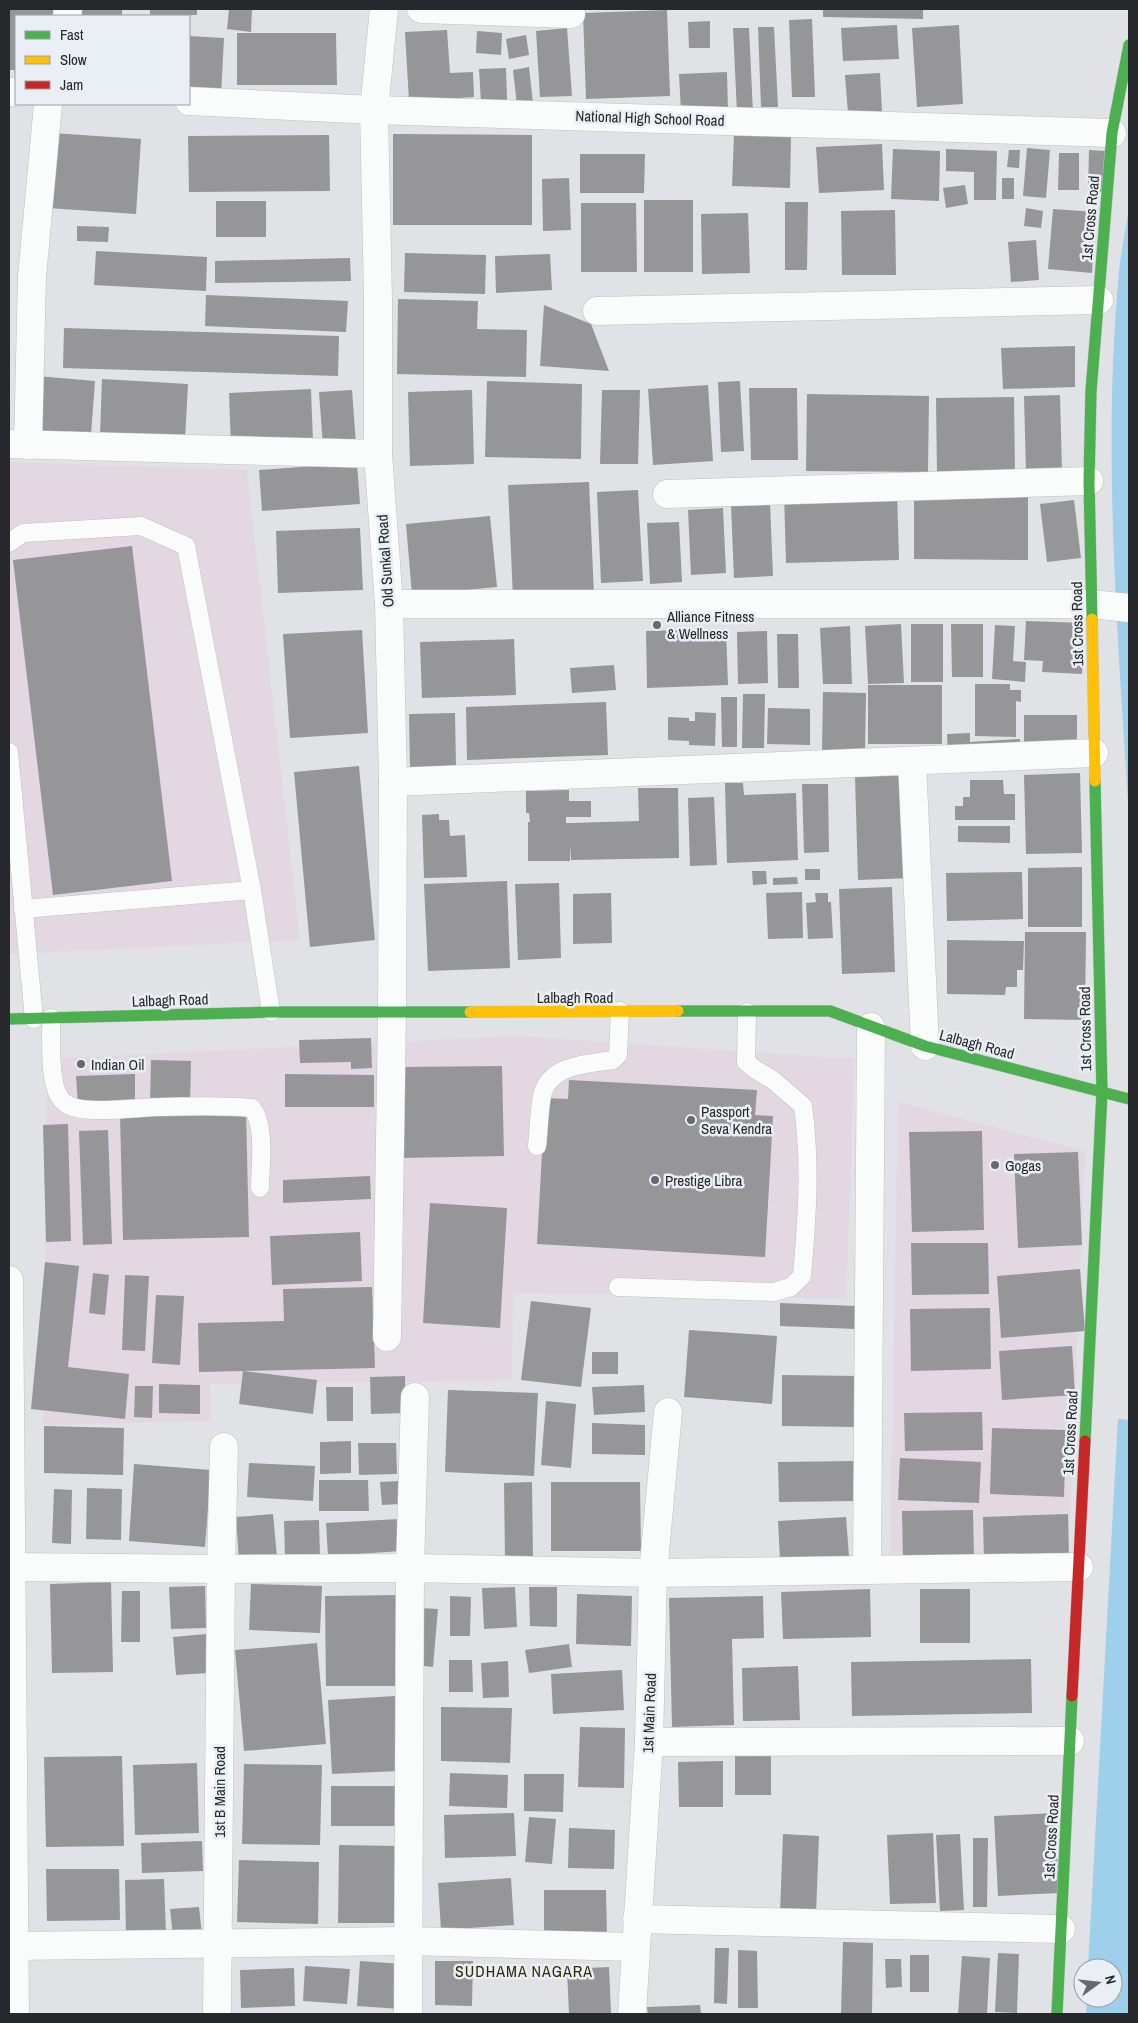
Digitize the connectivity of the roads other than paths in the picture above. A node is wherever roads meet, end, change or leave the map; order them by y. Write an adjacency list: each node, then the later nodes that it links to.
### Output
1 (384, 9): 7 (street, Old Sunkal Road)
2 (421, 9): 3 (street)
3 (572, 14)
4 (1129, 45): 8 (street, 1st Cross Road)
5 (190, 100): 7 (street, National High School Road)
6 (48, 105): 11 (street)
7 (374, 110): 8 (street, National High School Road); 12 (street, Old Sunkal Road)
8 (1112, 133): 9 (street, 1st Cross Road)
9 (1099, 300): 10 (street); 13 (street, 1st Cross Road)
10 (597, 311)
11 (18, 445): 12 (street)
12 (378, 454): 16 (street, Old Sunkal Road)
13 (1089, 481): 14 (street); 17 (street, 1st Cross Road)
14 (667, 494)
15 (9, 544): 23 (lane)
16 (389, 604): 17 (street); 22 (street, Old Sunkal Road)
17 (1091, 604): 18 (street); 20 (street, 1st Cross Road)
18 (1125, 608)
19 (9, 752): 24 (lane)
20 (1094, 753): 21 (street); 34 (street, 1st Cross Road)
21 (912, 761): 22 (street); 33 (street)
22 (393, 782): 27 (street, Old Sunkal Road)
23 (252, 890): 24 (lane); 26 (lane)
24 (23, 909): 29 (lane)
25 (620, 1011): 27 (street, Lalbagh Road); 28 (street, Lalbagh Road); 36 (lane)
26 (272, 1012): 27 (street, Lalbagh Road); 30 (street, Lalbagh Road)
27 (392, 1012): 40 (street, Old Sunkal Road)
28 (747, 1012): 32 (street, Lalbagh Road); 39 (lane)
29 (34, 1018): 30 (street, Lalbagh Road); 31 (street, Lalbagh Road)
30 (52, 1018): 37 (lane)
31 (9, 1019)
32 (871, 1026): 33 (street, Lalbagh Road); 49 (street)
33 (925, 1046): 34 (street, Lalbagh Road)
34 (1102, 1092): 35 (street, Lalbagh Road); 45 (street, 1st Cross Road)
35 (1129, 1099)
36 (537, 1146)
37 (260, 1188)
38 (9, 1280): 43 (street)
39 (618, 1287)
40 (387, 1337)
41 (415, 1397): 47 (street)
42 (668, 1412): 50 (street, 1st Main Road)
43 (9, 1440): 46 (street)
44 (224, 1447): 48 (street, 1st B Main Road)
45 (1079, 1566): 49 (street); 52 (street, 1st Cross Road)
46 (11, 1567): 48 (street); 51 (street)
47 (410, 1568): 48 (street); 50 (street); 57 (street)
48 (221, 1569): 58 (street, 1st B Main Road)
49 (867, 1569): 50 (street)
50 (653, 1573): 53 (street, 1st Main Road)
51 (10, 1636): 54 (street)
52 (1070, 1741): 53 (street); 56 (street, 1st Cross Road)
53 (649, 1742): 55 (street, 1st Main Road)
54 (11, 1902): 59 (street)
55 (637, 1918): 56 (street); 60 (street, 1st Main Road)
56 (1061, 1929): 65 (street, 1st Cross Road)
57 (408, 1941): 58 (street); 60 (street); 63 (street)
58 (218, 1942): 59 (street); 62 (street, 1st B Main Road)
59 (14, 1946): 61 (street)
60 (635, 1948): 64 (street, 1st Main Road)
61 (15, 2014)
62 (216, 2014)
63 (408, 2014)
64 (632, 2014)
65 (1057, 2014)

